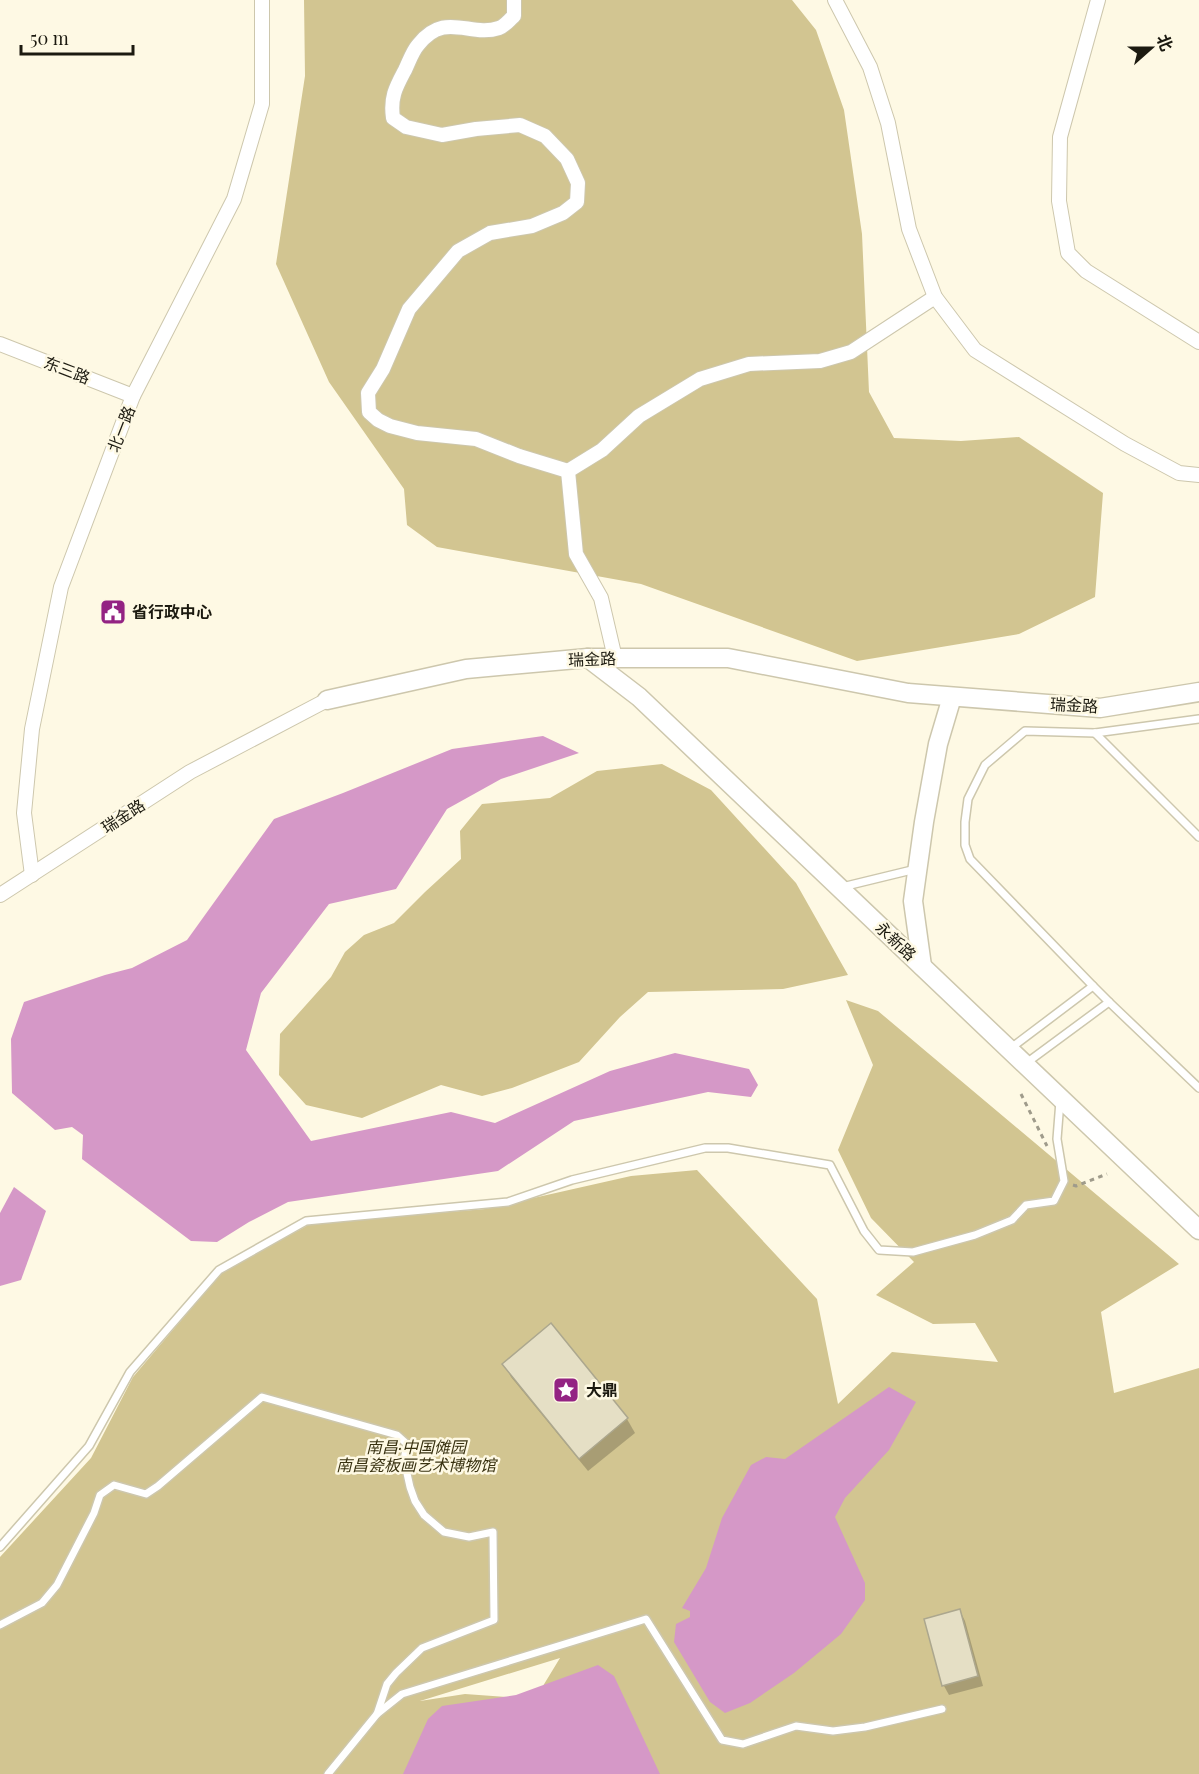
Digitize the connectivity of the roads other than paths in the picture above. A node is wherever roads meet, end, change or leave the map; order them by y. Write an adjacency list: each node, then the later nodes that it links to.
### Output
1 (262, 0): 8 (street, 北一路)
2 (514, 0): 9 (street)
3 (835, 0): 5 (street)
4 (1098, 0): 6 (street)
5 (936, 297): 9 (street); 10 (street)
6 (1199, 342)
7 (0, 344): 8 (street, 东三路)
8 (133, 396): 20 (street, 北一路)
9 (568, 471): 12 (street)
10 (1199, 475)
11 (588, 658): 12 (street, 瑞金路); 15 (street, 瑞金路); 21 (street, 永新路)
12 (615, 658): 14 (street, 瑞金路)
13 (1199, 692): 14 (street, 瑞金路)
14 (952, 697): 19 (street)
15 (327, 700): 20 (street, 瑞金路)
16 (1199, 719): 17 (lane)
17 (1095, 733): 18 (lane); 24 (lane)
18 (1199, 837)
19 (918, 868): 21 (lane); 23 (street)
20 (32, 875): 22 (street, 瑞金路)
21 (840, 888): 23 (street, 永新路)
22 (0, 895)
23 (922, 966): 26 (street, 永新路)
24 (1093, 986): 25 (lane); 26 (lane)
25 (1109, 1002): 27 (lane); 28 (lane)
26 (1009, 1049): 27 (street, 永新路)
27 (1025, 1064): 29 (street, 永新路)
28 (1199, 1088)
29 (1060, 1098): 30 (street, 永新路); 31 (lane)
30 (1199, 1230)
31 (0, 1547)
32 (0, 1625): 34 (lane)
33 (942, 1709): 34 (lane)
34 (377, 1714): 35 (lane)
35 (328, 1774)

